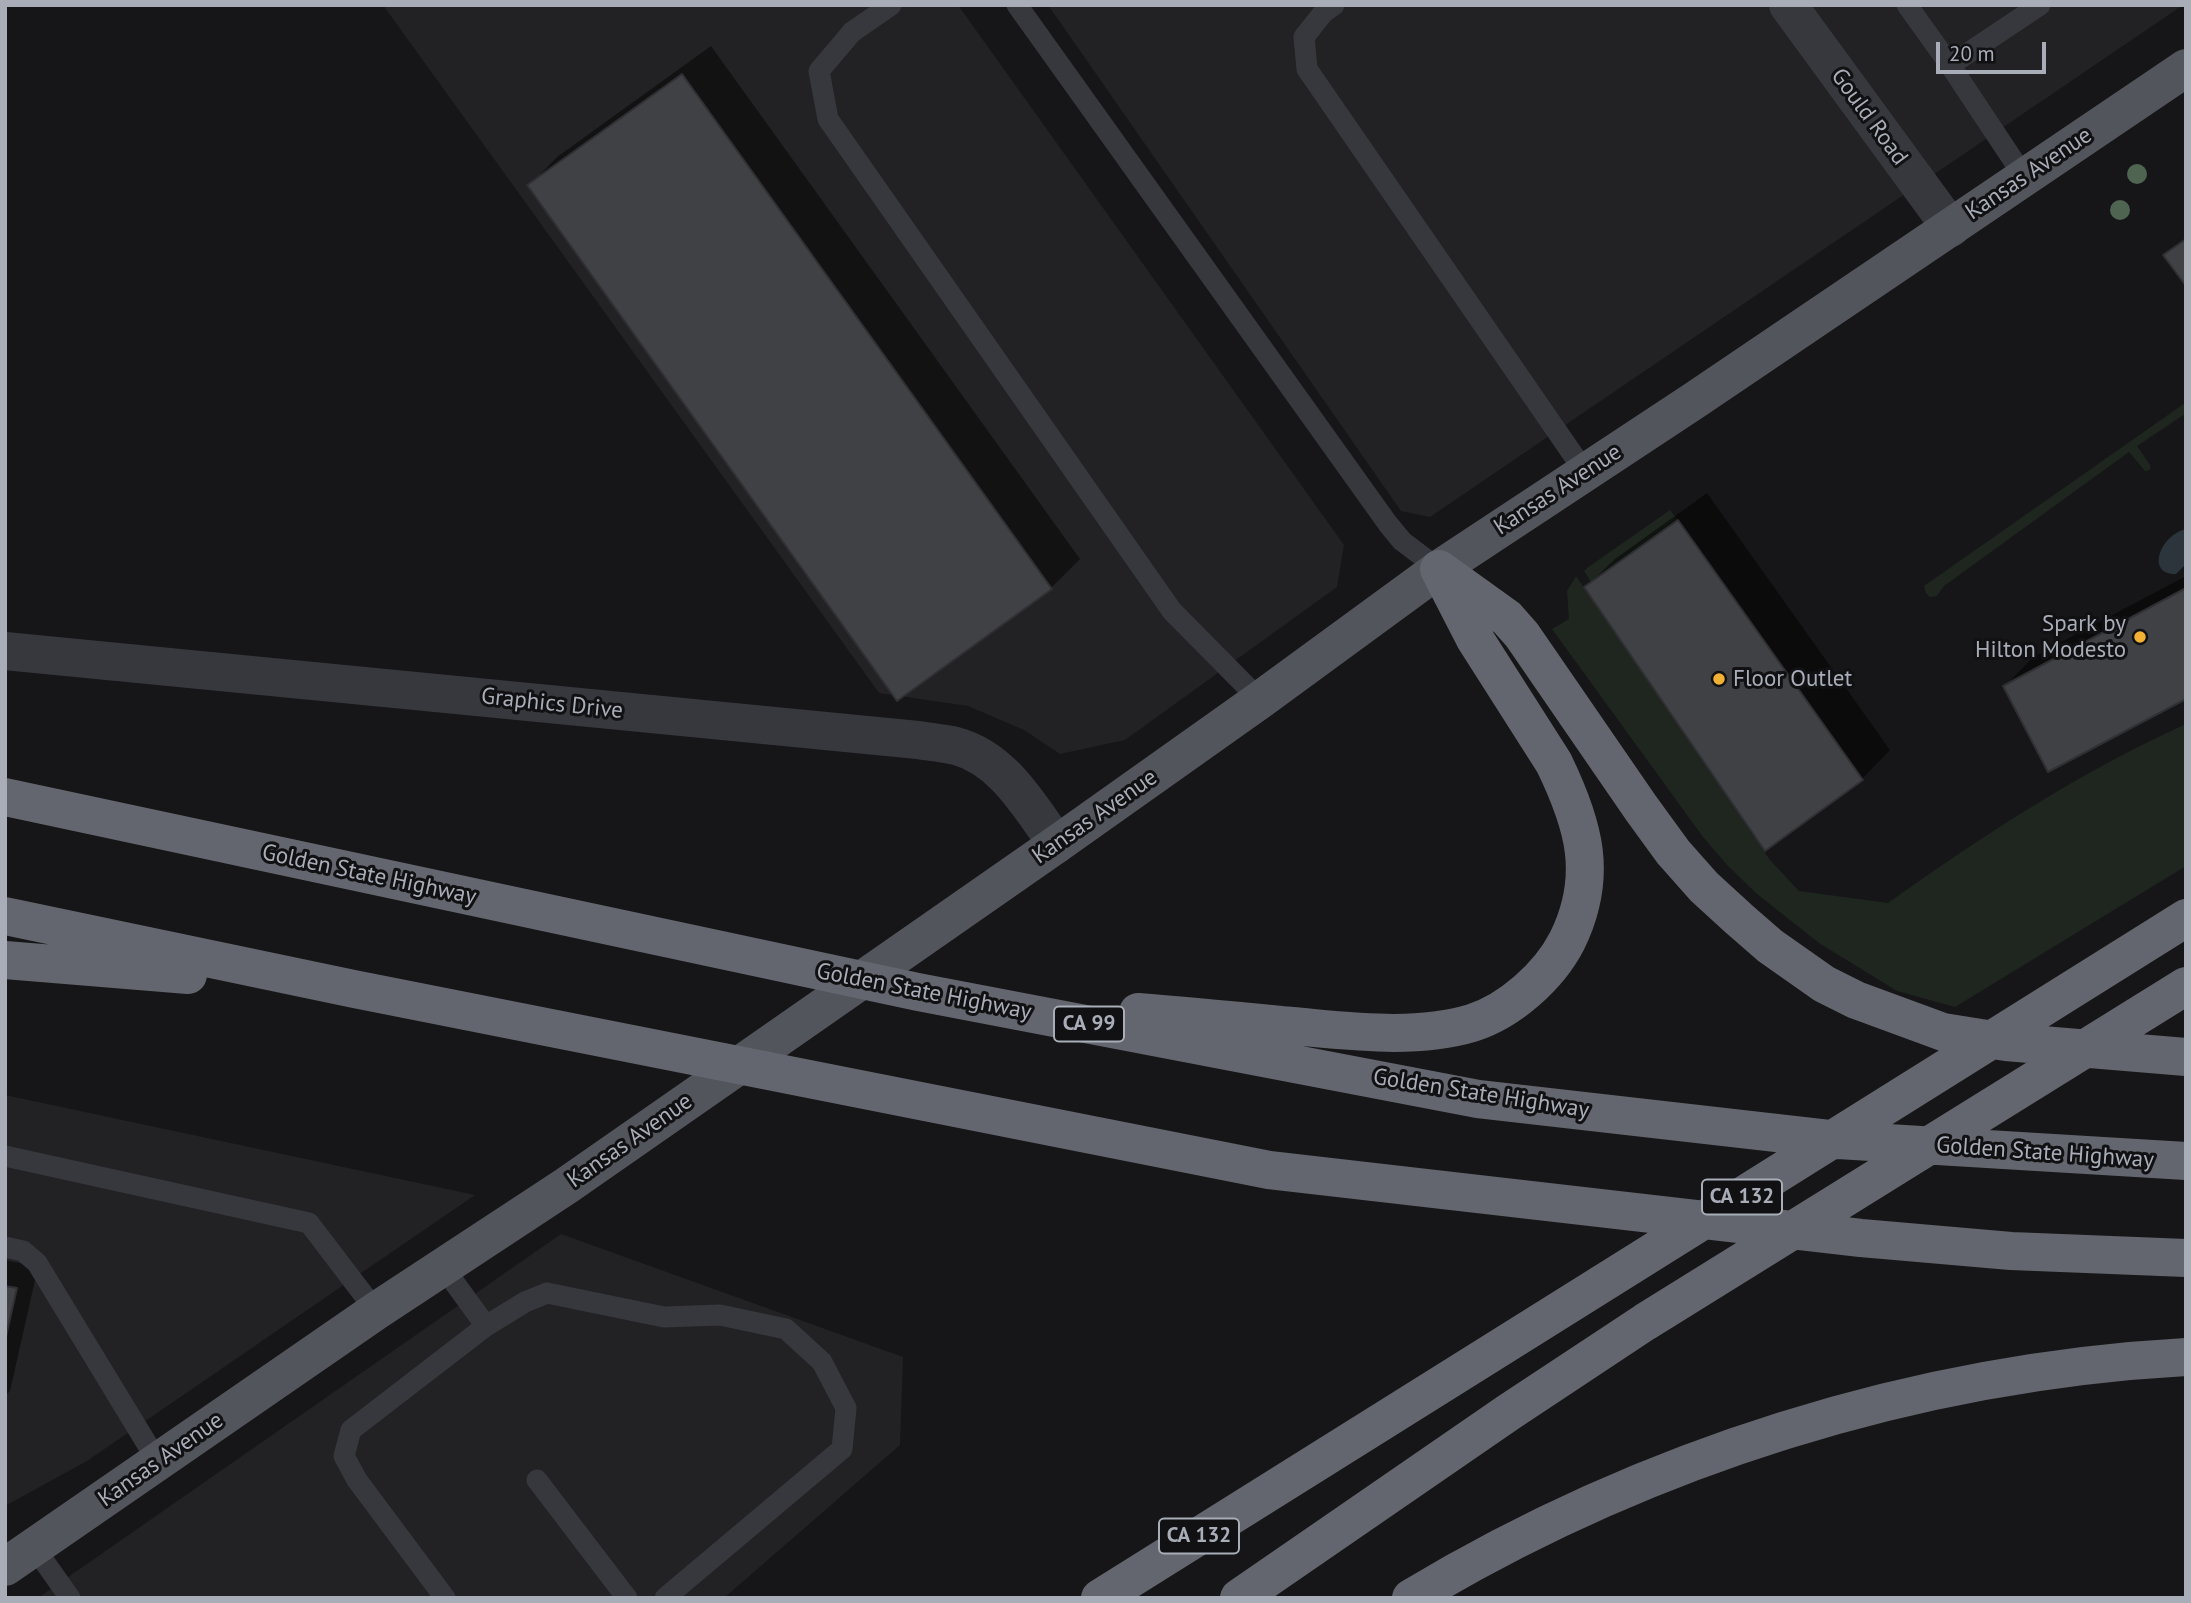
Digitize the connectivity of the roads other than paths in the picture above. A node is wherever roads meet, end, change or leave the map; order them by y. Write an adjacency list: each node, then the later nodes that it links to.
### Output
1 (891, 5): 14 (lane)
2 (1017, 5): 12 (lane)
3 (1334, 5): 11 (lane)
4 (1788, 5): 10 (street, Gould Road)
5 (1907, 5): 7 (lane)
6 (2040, 5): 7 (lane)
7 (1950, 65): 9 (lane)
8 (2186, 68): 9 (main road, Kansas Avenue)
9 (2025, 178): 10 (main road, Kansas Avenue)
10 (1951, 228): 11 (main road, Kansas Avenue)
11 (1585, 472): 12 (main road, Kansas Avenue)
12 (1439, 569): 14 (main road, Kansas Avenue); 22 (highway); 23 (highway)
13 (5, 651): 16 (street, Graphics Drive)
14 (1260, 701): 16 (main road, Kansas Avenue)
15 (5, 797): 22 (highway, Golden State Highway / CA 99)
16 (1057, 844): 28 (main road, Kansas Avenue)
17 (5, 916): 21 (highway)
18 (2186, 919): 39 (highway, CA 132)
19 (5, 960): 21 (highway)
20 (2186, 986): 40 (highway)
21 (354, 989): 27 (highway)
22 (918, 992): 25 (highway, Golden State Highway / CA 99)
23 (2186, 1057)
24 (5, 1156): 29 (lane)
25 (2186, 1161)
26 (5, 1247): 32 (lane)
27 (2186, 1258)
28 (443, 1267): 29 (main road, Kansas Avenue); 30 (lane)
29 (376, 1311): 32 (main road, Kansas Avenue)
30 (486, 1326): 36 (lane); 38 (lane)
31 (2186, 1357): 41 (highway)
32 (158, 1462): 34 (main road, Kansas Avenue)
33 (537, 1480): 37 (lane)
34 (19, 1557): 35 (lane)
35 (70, 1598)
36 (444, 1598)
37 (627, 1598)
38 (664, 1598)
39 (1100, 1598)
40 (1239, 1598)
41 (1411, 1598)

